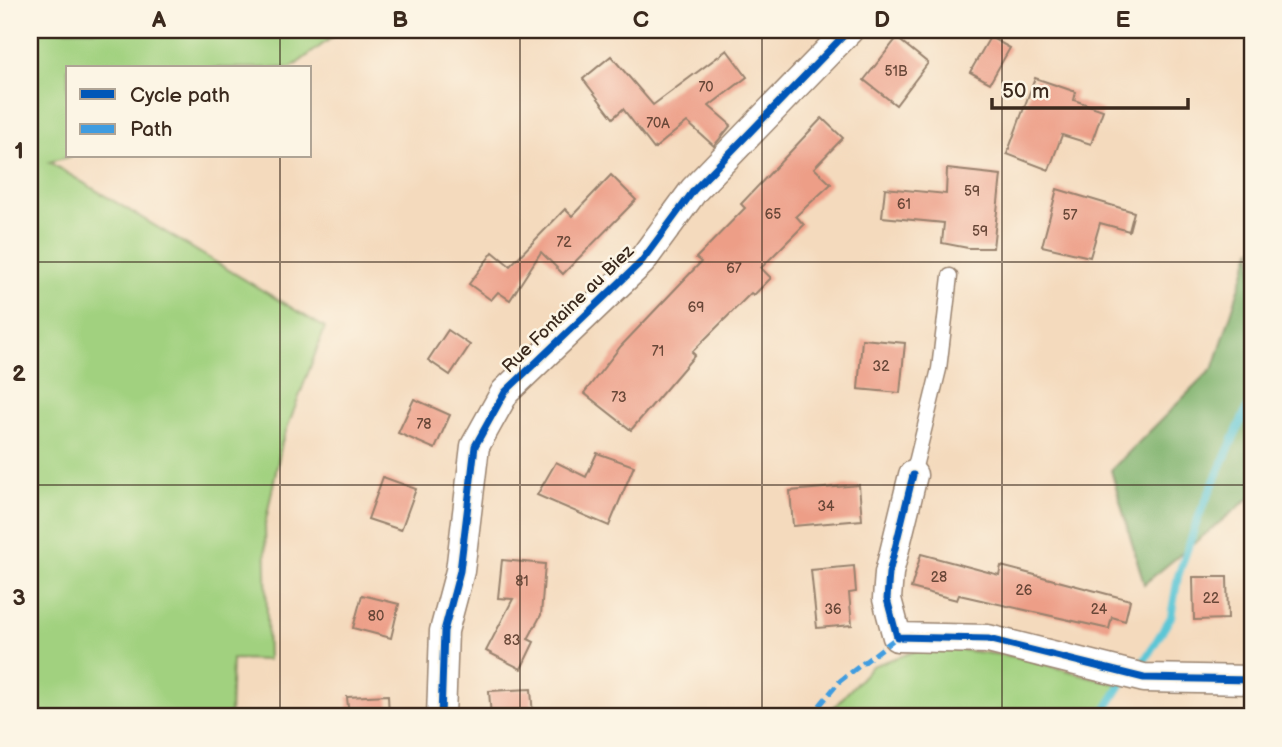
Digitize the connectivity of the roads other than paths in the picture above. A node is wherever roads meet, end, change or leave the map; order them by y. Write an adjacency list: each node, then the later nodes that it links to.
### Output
1 (849, 30): 5 (street, Rue Fontaine au Biez)
2 (950, 276): 3 (lane)
3 (913, 475): 4 (street)
4 (1252, 680)
5 (441, 717)

